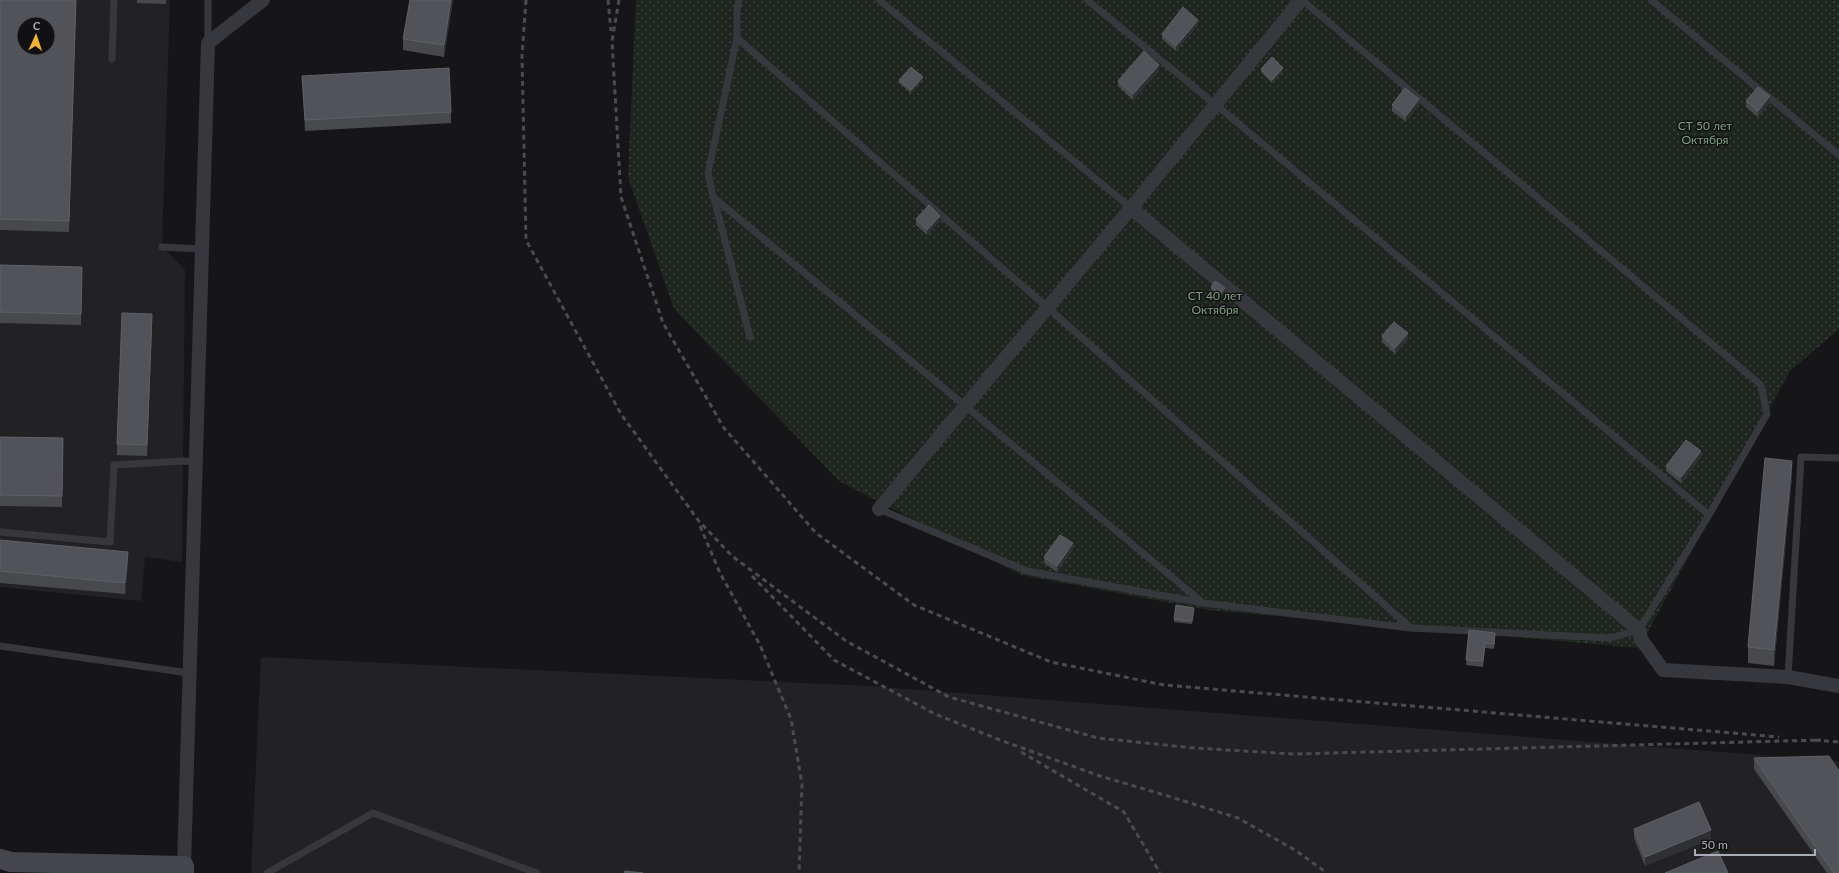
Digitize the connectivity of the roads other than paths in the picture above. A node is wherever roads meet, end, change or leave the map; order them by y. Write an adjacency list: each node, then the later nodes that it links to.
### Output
1 (114, 0): 11 (lane)
2 (208, 0): 10 (lane)
3 (263, 0): 10 (street)
4 (739, 0): 9 (lane)
5 (879, 0): 15 (lane)
6 (1087, 0): 12 (lane)
7 (1302, 0): 12 (street); 24 (lane)
8 (1650, 0): 13 (lane)
9 (738, 38): 14 (lane); 18 (lane)
10 (208, 43): 17 (street)
11 (112, 59)
12 (1216, 105): 15 (street); 24 (lane)
13 (1839, 155)
14 (714, 198): 19 (lane); 20 (lane)
15 (1131, 208): 18 (street); 28 (street)
16 (162, 247): 17 (lane)
17 (202, 249): 22 (street)
18 (1047, 307): 20 (street); 27 (lane)
19 (750, 337)
20 (965, 406): 23 (street); 26 (lane)
21 (1839, 458): 31 (lane)
22 (196, 462): 25 (lane); 30 (street)
23 (878, 509): 26 (lane)
24 (1709, 515): 28 (lane)
25 (0, 532)
26 (1204, 603): 27 (lane)
27 (1411, 628): 28 (lane)
28 (1639, 630): 31 (street)
29 (0, 646): 30 (lane)
30 (189, 673): 34 (street)
31 (1788, 677): 32 (street)
32 (1839, 686)
33 (0, 859): 34 (street)
34 (184, 870)
35 (267, 873): 36 (lane)
36 (537, 873)

